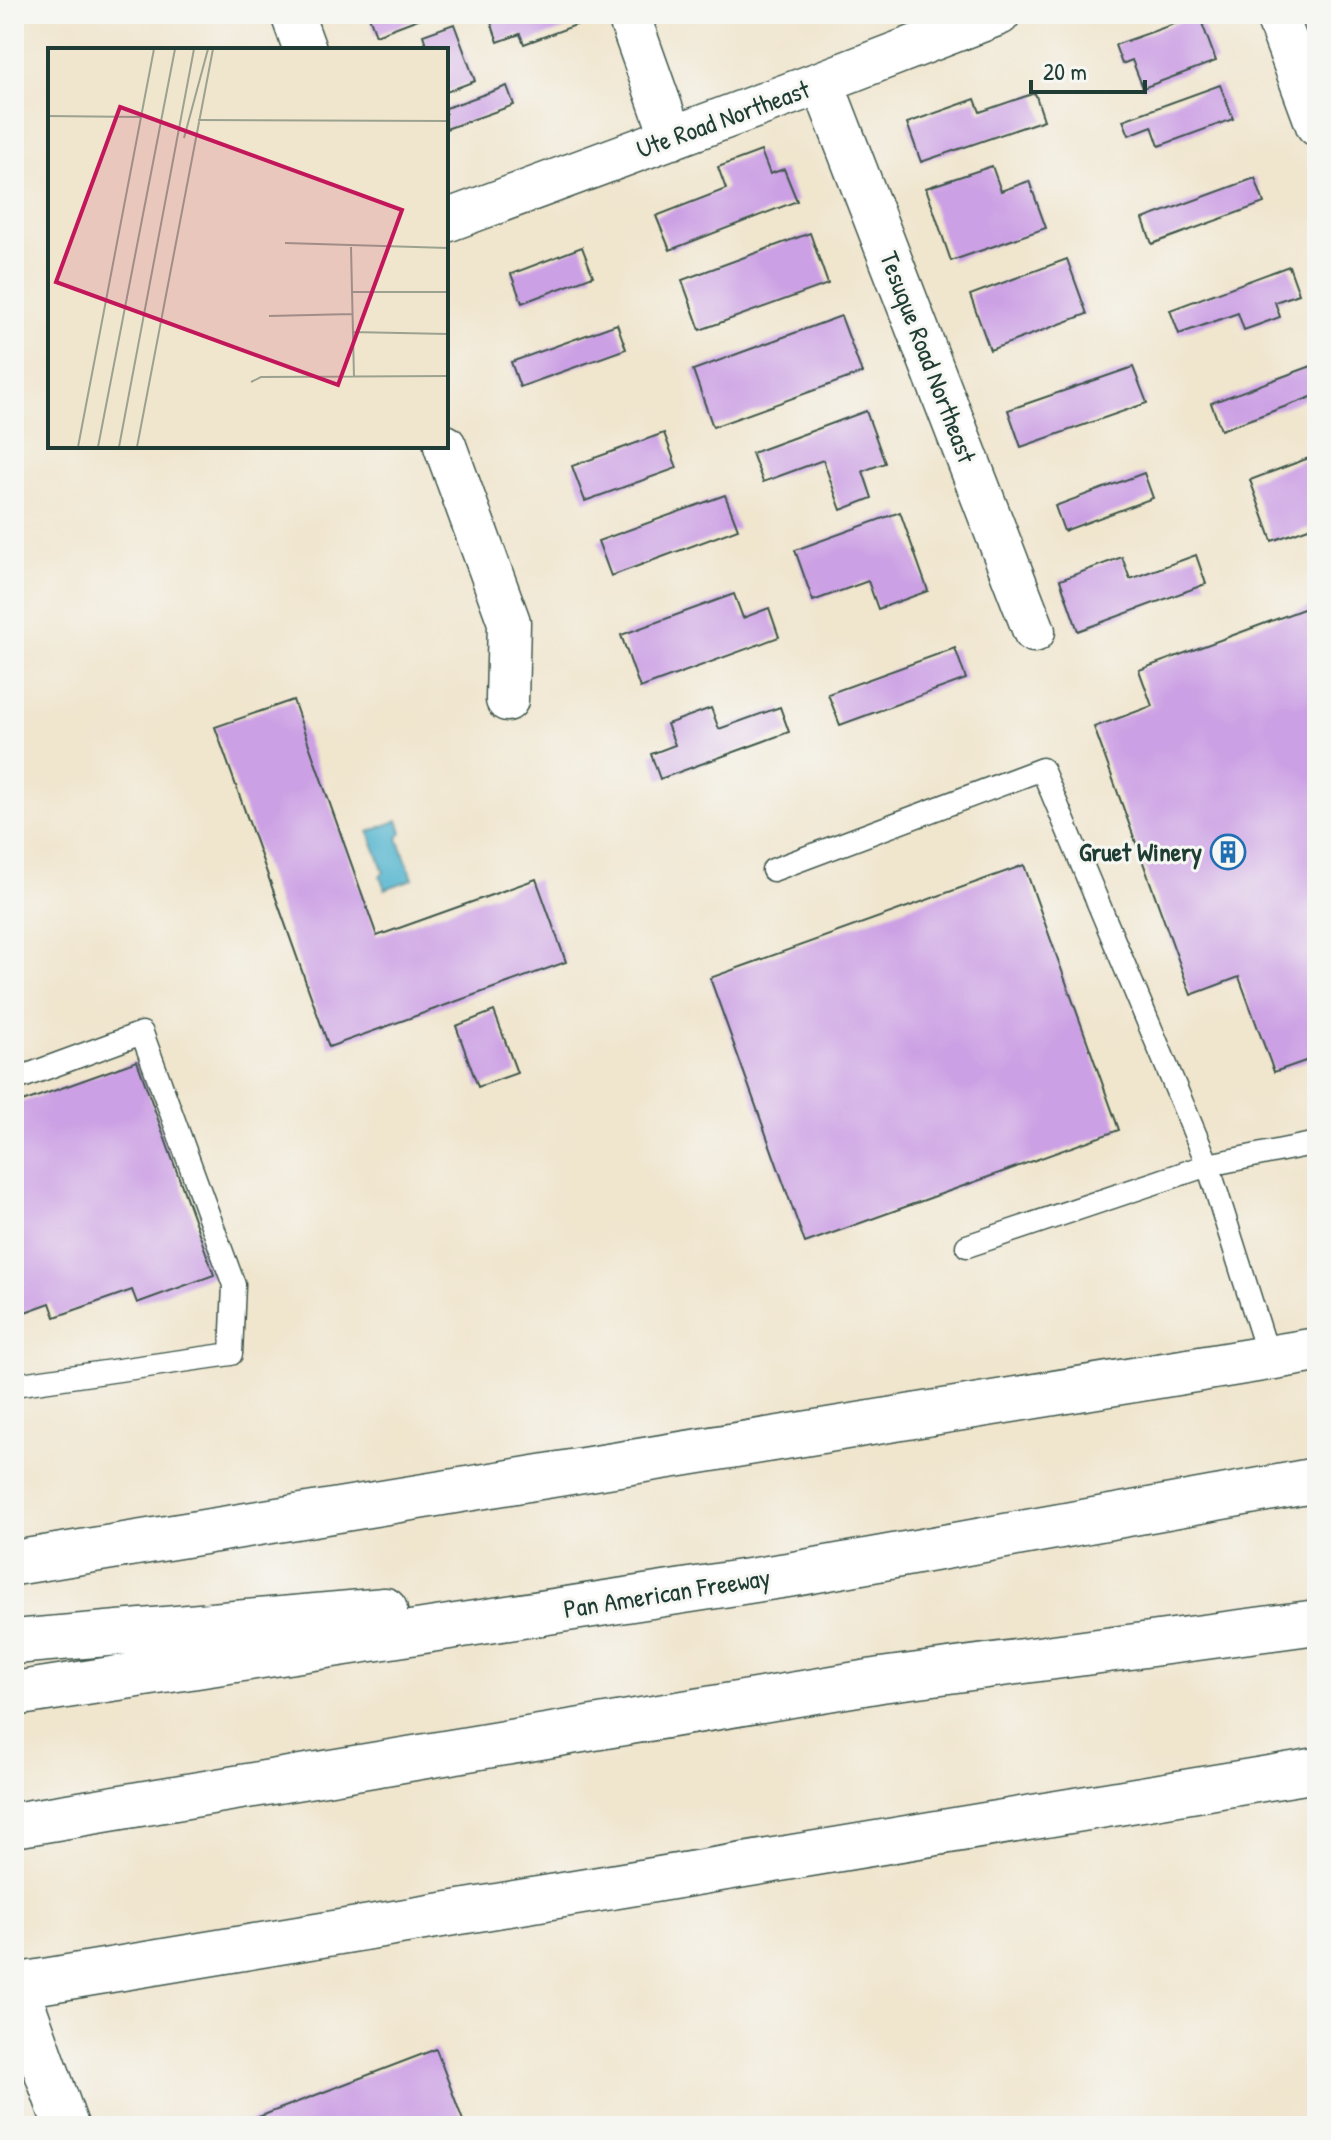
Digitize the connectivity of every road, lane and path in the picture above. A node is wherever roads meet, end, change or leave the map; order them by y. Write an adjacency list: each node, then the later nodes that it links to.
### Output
1 (292, 14): 6 (street)
2 (628, 14): 9 (street)
3 (999, 14): 5 (street, Ute Road Northeast)
4 (1276, 14): 8 (street)
5 (940, 25): 7 (street, Ute Road Northeast)
6 (304, 48)
7 (822, 82): 9 (street, Ute Road Northeast); 12 (street, Tesuque Road Northeast)
8 (1317, 125)
9 (672, 138): 10 (street, Ute Road Northeast)
10 (448, 220)
11 (446, 448): 13 (street)
12 (1034, 631)
13 (507, 700)
14 (773, 870): 17 (lane)
15 (14, 1080): 21 (lane)
16 (1317, 1143): 17 (lane)
17 (1208, 1165): 18 (lane); 20 (lane)
18 (967, 1246)
19 (1317, 1350): 20 (main road)
20 (1269, 1358): 23 (main road)
21 (14, 1385)
22 (1317, 1480): 24 (main road, Pan American Freeway)
23 (14, 1563)
24 (794, 1574): 26 (main road); 27 (main road, Pan American Freeway)
25 (1317, 1622): 29 (main road)
26 (14, 1642)
27 (14, 1694)
28 (1317, 1770): 30 (main road)
29 (14, 1825)
30 (15, 1986): 31 (main road)
31 (66, 2126)

